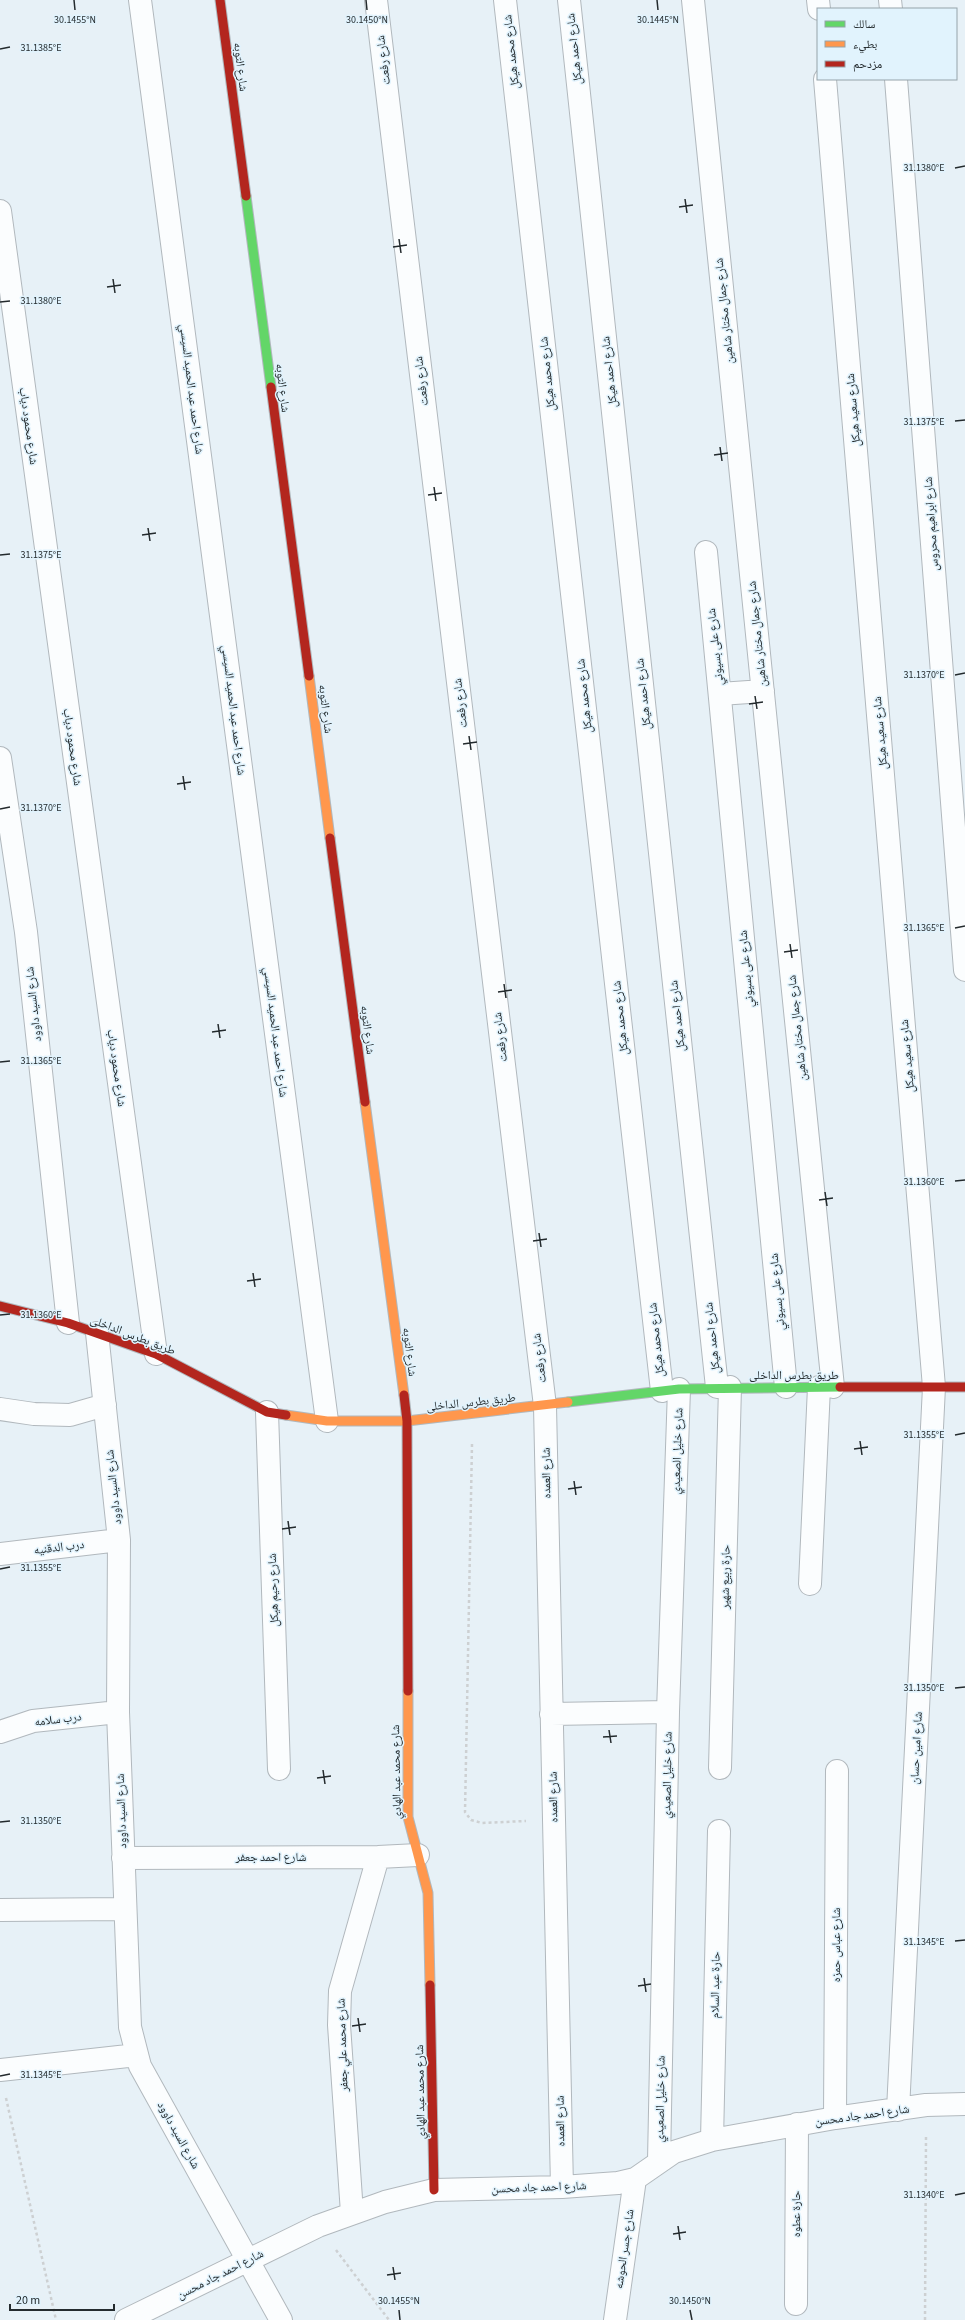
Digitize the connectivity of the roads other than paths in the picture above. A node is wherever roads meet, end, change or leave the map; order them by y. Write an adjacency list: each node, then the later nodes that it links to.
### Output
1 (140, 0): 29 (street, شارع احمد عبد الحميد السيسي)
2 (220, 0): 30 (street, شارع التوبه)
3 (376, 0): 26 (street, شارع رفعت)
4 (505, 0): 24 (street, شارع محمد هيكل)
5 (569, 0): 19 (street, شارع احمد هيكل)
6 (693, 0): 11 (street, شارع جمال مختار شاهين)
7 (825, 80): 22 (street, شارع سعيد هيكل)
8 (896, 80): 14 (street, شارع ابراهيم محروس)
9 (0, 211): 18 (street, شارع محمود دياب)
10 (706, 552): 12 (street, شارع على بسيوني)
11 (763, 691): 12 (street); 21 (street, شارع جمال مختار شاهين)
12 (720, 694): 20 (street, شارع على بسيوني)
13 (0, 758): 16 (street, شارع السيد داوود)
14 (965, 970)
15 (0, 1306): 16 (street, طريق بطرس الداخلى)
16 (68, 1323): 17 (street, طريق بطرس الداخلى)
17 (97, 1333): 18 (street, طريق بطرس الداخلى); 25 (street, شارع السيد داوود)
18 (156, 1354): 28 (street, طريق بطرس الداخلى)
19 (723, 1387): 20 (street, طريق بطرس الداخلى); 24 (street, طريق بطرس الداخلى); 38 (street, حارة ربيع شهير)
20 (786, 1387): 21 (street, طريق بطرس الداخلى)
21 (826, 1387): 22 (street, طريق بطرس الداخلى); 33 (street, شارع جمال مختار شاهين)
22 (934, 1387): 23 (street, طريق بطرس الداخلى); 50 (street, شارع امين حسان)
23 (965, 1387)
24 (671, 1390): 26 (street, طريق بطرس الداخلى); 35 (street, شارع خليل الصعيدي)
25 (105, 1405): 27 (street); 31 (street, شارع السيد داوود)
26 (545, 1406): 30 (street, طريق بطرس الداخلى); 36 (street, شارع العمده)
27 (0, 1409)
28 (267, 1412): 29 (street, طريق بطرس الداخلى); 39 (street, شارع رحيم هيكل)
29 (327, 1421): 30 (street, طريق بطرس الداخلى)
30 (407, 1421): 42 (street, شارع محمد عبد الهادي)
31 (118, 1540): 32 (street, درب الدقنيه); 34 (street, شارع السيد داوود)
32 (0, 1554)
33 (810, 1584)
34 (118, 1712): 37 (street, درب سلامه); 44 (street, شارع السيد داوود)
35 (668, 1712): 36 (street); 54 (street, شارع خليل الصعيدي)
36 (551, 1714): 56 (street, شارع العمده)
37 (0, 1732)
38 (720, 1768)
39 (279, 1769)
40 (837, 1772): 51 (street, شارع عباس حمزه)
41 (719, 1831): 53 (street, حارة عبد السلام)
42 (418, 1855): 43 (street, شارع احمد جعفر); 57 (street, شارع محمد عبد الهادي)
43 (378, 1857): 44 (street, شارع احمد جعفر); 58 (street, شارع محمد علي جعفر)
44 (123, 1858): 45 (street, شارع السيد داوود)
45 (124, 1909): 46 (street); 47 (street, شارع السيد داوود)
46 (0, 1910)
47 (137, 2055): 48 (street); 59 (street, شارع السيد داوود)
48 (0, 2070)
49 (965, 2104): 50 (street, شارع احمد جاد محسن)
50 (898, 2110): 51 (street, شارع احمد جاد محسن)
51 (835, 2118): 52 (street, شارع احمد جاد محسن)
52 (797, 2124): 53 (street, شارع احمد جاد محسن); 60 (street, حارة عطوه)
53 (712, 2140): 54 (street, شارع احمد جاد محسن)
54 (659, 2161): 55 (street, شارع احمد جاد محسن)
55 (634, 2179): 56 (street, شارع احمد جاد محسن); 63 (street, شارع جسر الحوشه)
56 (562, 2187): 57 (street, شارع احمد جاد محسن)
57 (434, 2190): 58 (street, شارع احمد جاد محسن)
58 (352, 2213): 59 (street, شارع احمد جاد محسن)
59 (249, 2259): 61 (street, شارع احمد جاد محسن); 62 (street, شارع السيد داوود)
60 (796, 2304)
61 (126, 2320)
62 (281, 2320)
63 (615, 2320)

